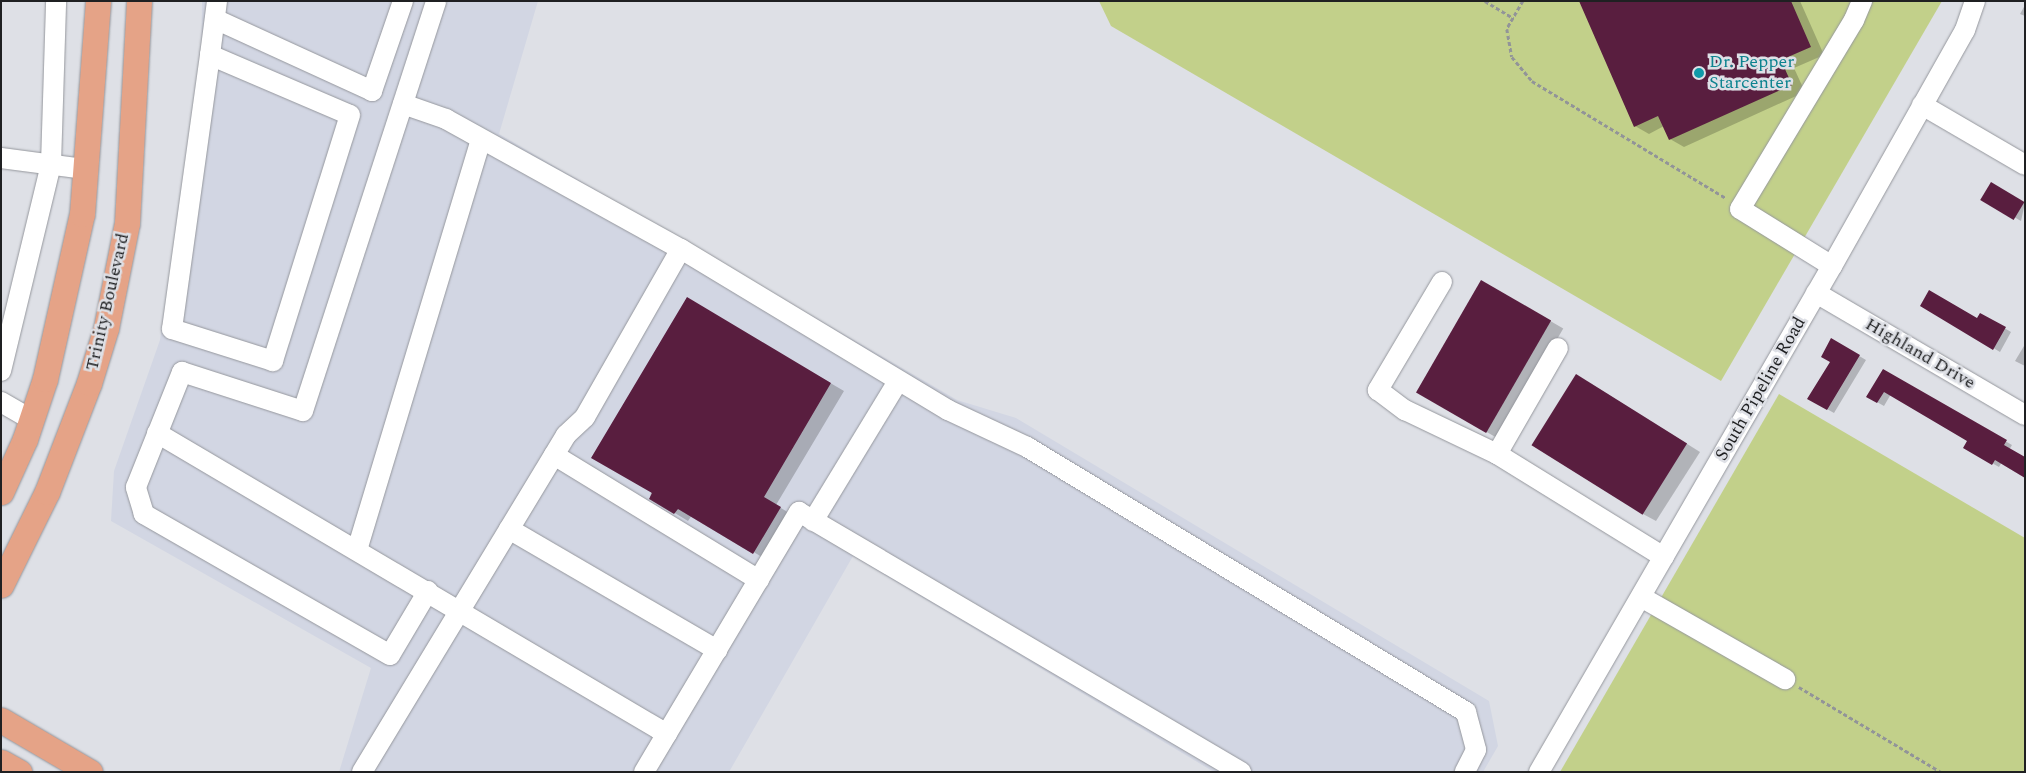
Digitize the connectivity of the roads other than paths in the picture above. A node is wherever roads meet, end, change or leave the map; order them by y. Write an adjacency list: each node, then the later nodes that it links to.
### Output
1 (56, 1): 14 (street)
2 (98, 1): 16 (main road)
3 (139, 1): 36 (main road, Trinity Boulevard)
4 (402, 1): 8 (street)
5 (436, 1): 10 (street)
6 (1862, 1): 18 (street)
7 (1975, 1): 11 (street, South Pipeline Road)
8 (216, 10): 9 (street)
9 (210, 55): 9 (street)
10 (403, 104): 12 (street); 27 (street)
11 (1922, 105): 15 (street); 18 (street, South Pipeline Road)
12 (481, 138): 17 (street); 33 (street)
13 (1, 158): 14 (street)
14 (51, 164): 16 (street); 22 (street)
15 (2025, 165)
16 (86, 169): 26 (main road)
17 (681, 249): 23 (street); 29 (street)
18 (1832, 266): 20 (street, South Pipeline Road)
19 (1442, 282): 28 (street)
20 (1816, 293): 25 (street, Highland Drive); 34 (street, South Pipeline Road)
21 (1558, 348): 28 (street)
22 (1, 371)
23 (898, 381): 31 (street); 52 (street)
24 (1, 402): 26 (street)
25 (2025, 415)
26 (32, 420): 30 (main road)
27 (157, 433): 33 (street); 37 (street)
28 (1497, 454): 34 (street)
29 (554, 455): 32 (street); 35 (street)
30 (1, 492)
31 (813, 521): 35 (street); 51 (street)
32 (509, 529): 39 (street); 40 (street)
33 (357, 550): 37 (street)
34 (1664, 557): 38 (street, South Pipeline Road)
35 (759, 580): 40 (street)
36 (1, 584)
37 (428, 591): 39 (street)
38 (1641, 597): 41 (street); 53 (street, South Pipeline Road)
39 (460, 610): 45 (street); 49 (street)
40 (717, 650): 45 (street)
41 (1785, 679)
42 (1, 700): 44 (main road)
43 (1, 720): 44 (main road)
44 (23, 732): 48 (main road)
45 (667, 734): 50 (street)
46 (1, 762): 47 (main road)
47 (19, 772)
48 (90, 772)
49 (362, 772)
50 (644, 772)
51 (1241, 772)
52 (1465, 772)
53 (1539, 772)

